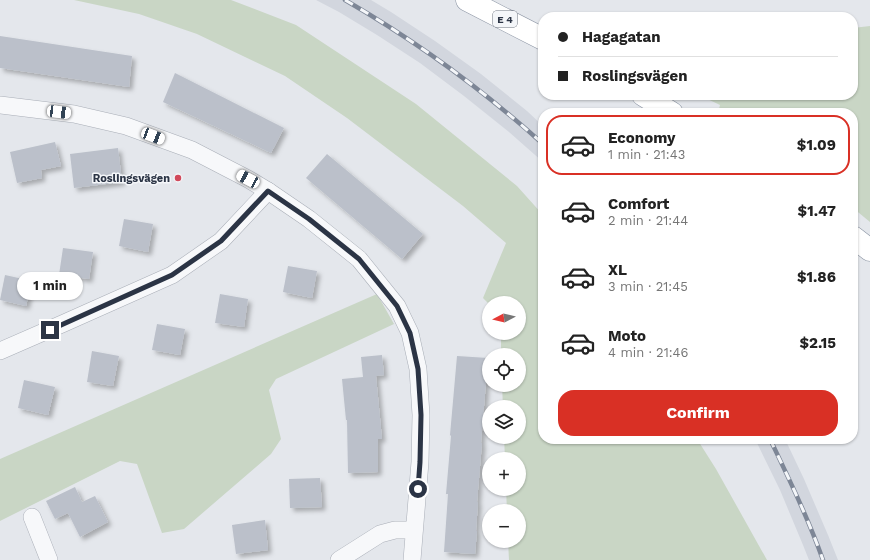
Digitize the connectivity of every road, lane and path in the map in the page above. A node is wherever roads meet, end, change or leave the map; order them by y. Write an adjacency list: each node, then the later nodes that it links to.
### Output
1 (467, 0): 2 (highway, E 4)
2 (538, 36)
3 (651, 100): 5 (highway)
4 (0, 104): 6 (street)
5 (664, 108)
6 (268, 191): 9 (street); 11 (street)
7 (858, 241): 8 (highway)
8 (870, 250)
9 (0, 350)
10 (32, 517): 12 (street)
11 (414, 530): 13 (street); 14 (street)
12 (49, 560)
13 (339, 560)
14 (412, 560)

